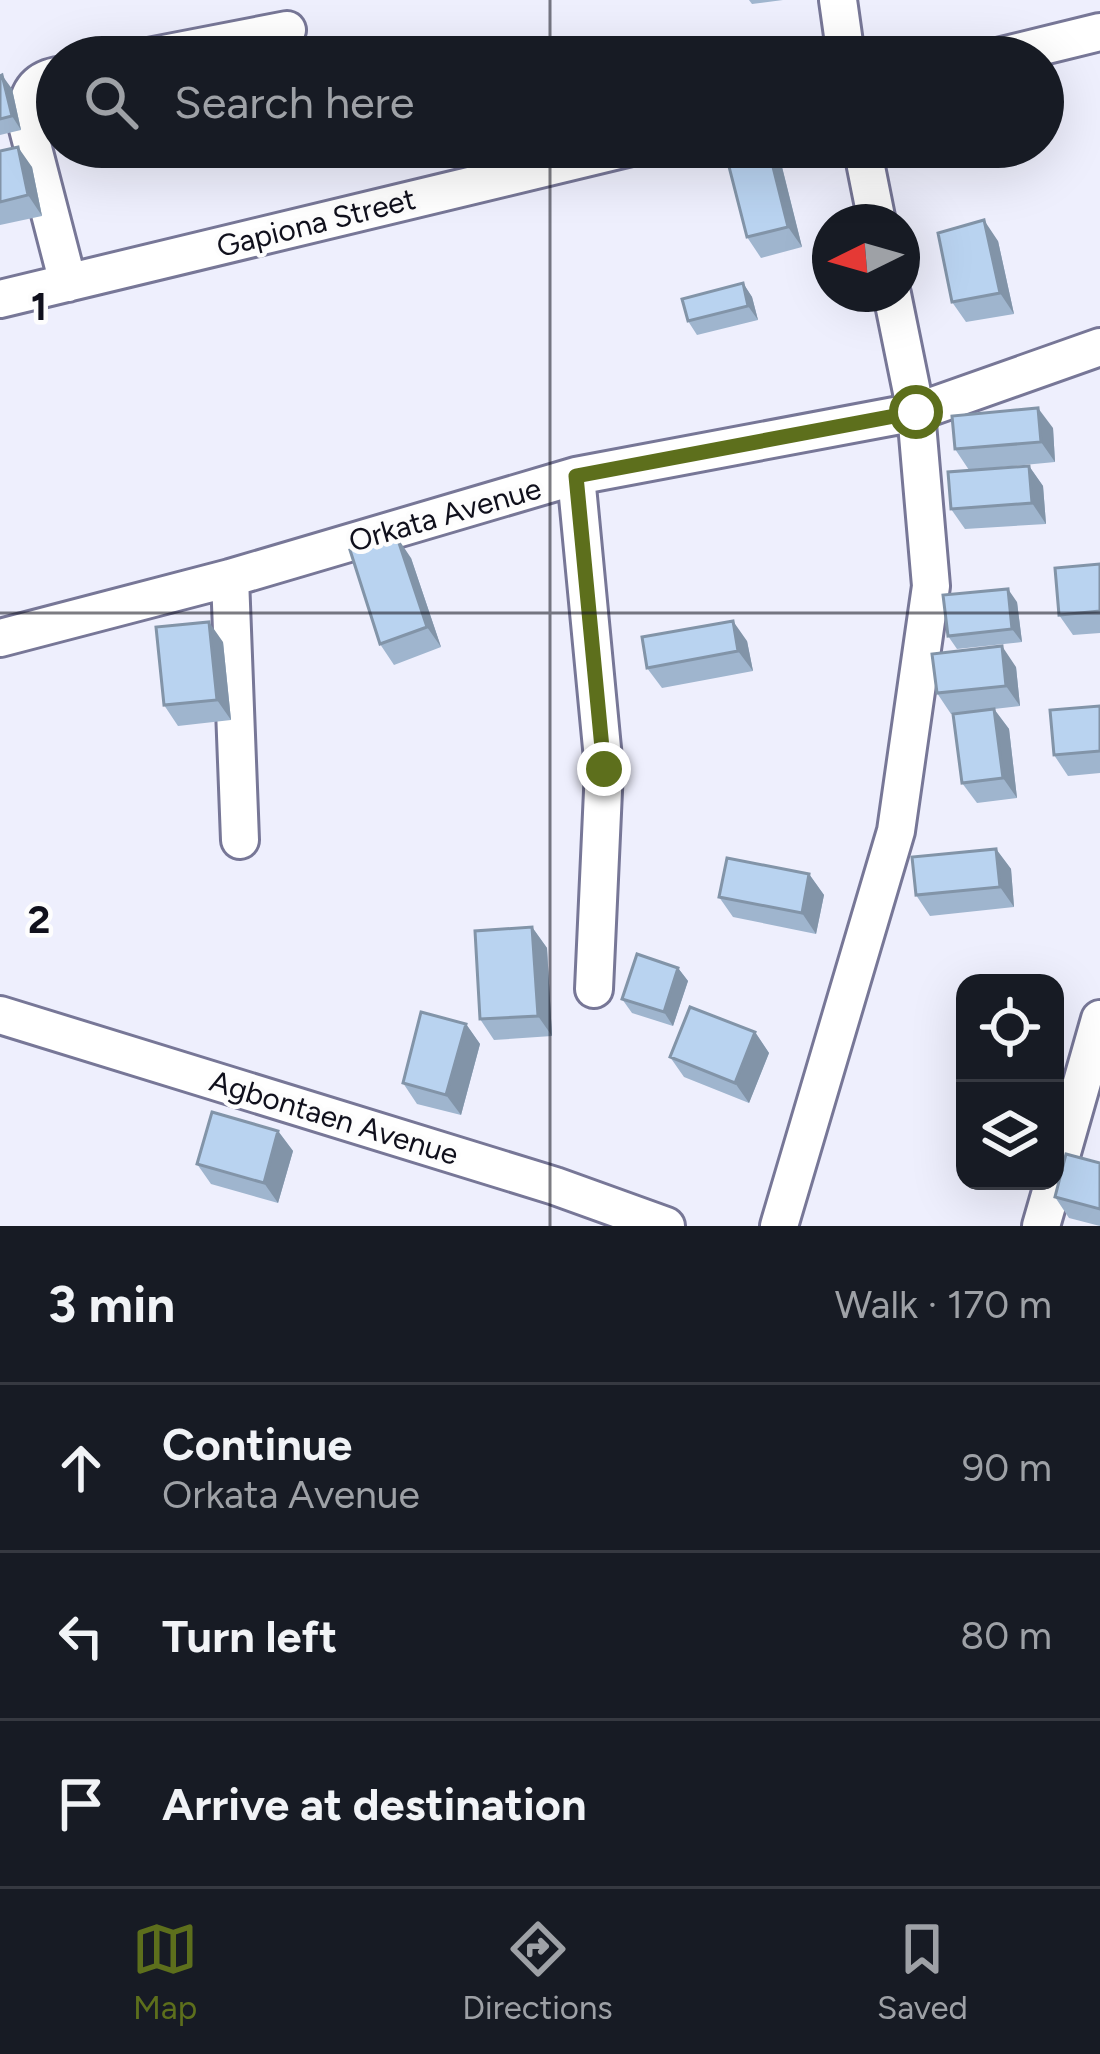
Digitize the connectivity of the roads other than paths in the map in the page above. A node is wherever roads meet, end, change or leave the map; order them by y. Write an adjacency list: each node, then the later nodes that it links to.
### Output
1 (838, 0): 5 (street)
2 (286, 30): 4 (street)
3 (1100, 32): 6 (street)
4 (255, 36)
5 (843, 36)
6 (1064, 41)
7 (36, 85): 8 (street)
8 (36, 160)
9 (38, 168): 13 (street)
10 (544, 168): 13 (street, Gapiona Street)
11 (866, 168): 12 (street)
12 (873, 204)
13 (68, 283): 14 (street, Gapiona Street)
14 (0, 299)
15 (896, 312): 17 (street)
16 (1100, 347): 17 (street, Orkata Avenue)
17 (916, 412): 18 (street, Orkata Avenue); 28 (street)
18 (576, 476): 19 (street, Orkata Avenue); 22 (street)
19 (230, 578): 20 (street, Orkata Avenue); 21 (street)
20 (0, 638)
21 (241, 840)
22 (593, 989)
23 (0, 1015): 27 (street, Agbontaen Avenue)
24 (1100, 1018): 25 (street)
25 (1064, 1144)
26 (1051, 1190): 29 (street)
27 (666, 1226)
28 (779, 1226)
29 (1041, 1226)

